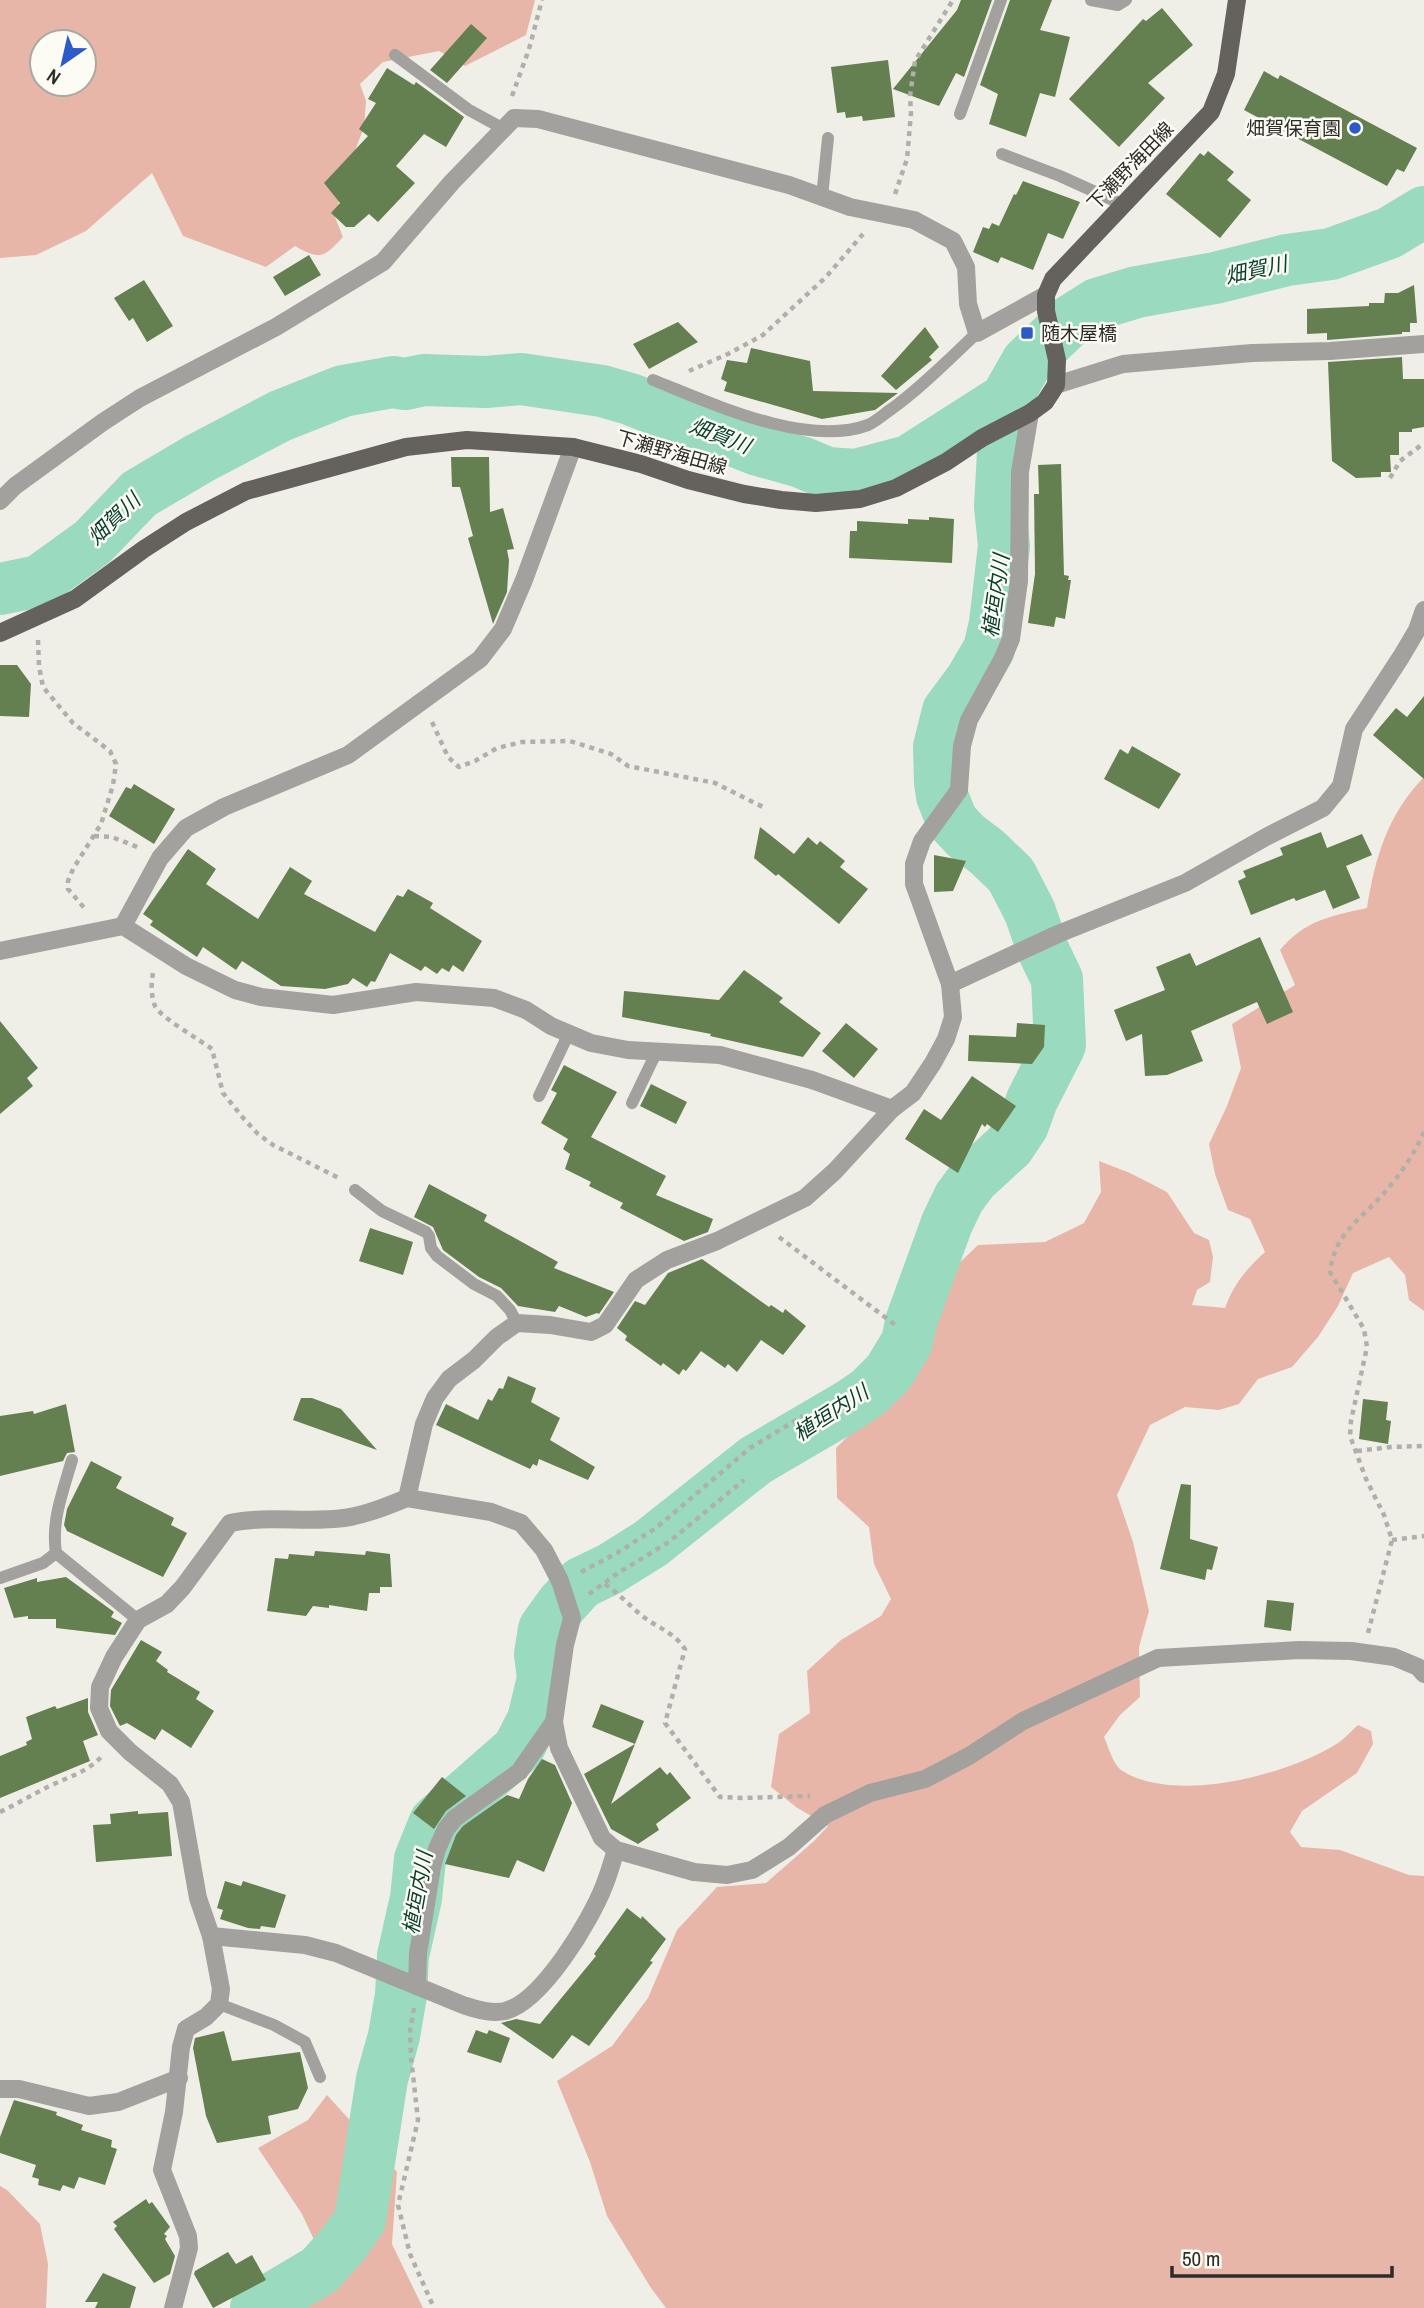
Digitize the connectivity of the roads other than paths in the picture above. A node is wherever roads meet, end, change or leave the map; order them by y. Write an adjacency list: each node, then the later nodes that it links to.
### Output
1 (1000, 0): 6 (lane)
2 (1091, 0): 3 (lane)
3 (1126, 0)
4 (1237, 0): 11 (main road, 下瀬野海田線)
5 (395, 55): 7 (lane)
6 (960, 114)
7 (509, 124): 10 (street); 19 (street)
8 (828, 138): 10 (lane)
9 (1002, 154): 11 (lane)
10 (822, 197): 13 (street)
11 (1124, 205): 12 (main road, 下瀬野海田線)
12 (1046, 303): 13 (street); 16 (main road)
13 (977, 333): 15 (lane)
14 (1424, 344): 16 (street)
15 (653, 380)
16 (1056, 384): 17 (main road, 下瀬野海田線)
17 (1030, 413): 18 (main road, 下瀬野海田線); 24 (street)
18 (573, 447): 21 (main road, 下瀬野海田線); 22 (street)
19 (0, 501)
20 (1424, 610): 24 (street)
21 (0, 633)
22 (123, 926): 23 (street); 25 (street)
23 (0, 951)
24 (950, 984): 29 (street)
25 (569, 1033): 26 (street); 27 (lane)
26 (656, 1053): 28 (lane); 29 (street)
27 (539, 1096)
28 (632, 1103)
29 (892, 1109): 31 (street)
30 (355, 1190): 31 (lane)
31 (517, 1323): 33 (street)
32 (72, 1460): 34 (lane)
33 (407, 1498): 36 (street); 38 (street)
34 (56, 1553): 35 (lane); 36 (lane)
35 (0, 1578)
36 (138, 1620): 40 (street)
37 (1424, 1674): 39 (street)
38 (554, 1722): 39 (street); 41 (street)
39 (616, 1850): 41 (street)
40 (211, 1937): 41 (street); 42 (street)
41 (416, 1986)
42 (219, 2004): 43 (lane); 44 (street)
43 (320, 2077)
44 (179, 2078): 45 (street); 46 (street)
45 (0, 2089)
46 (173, 2308)

